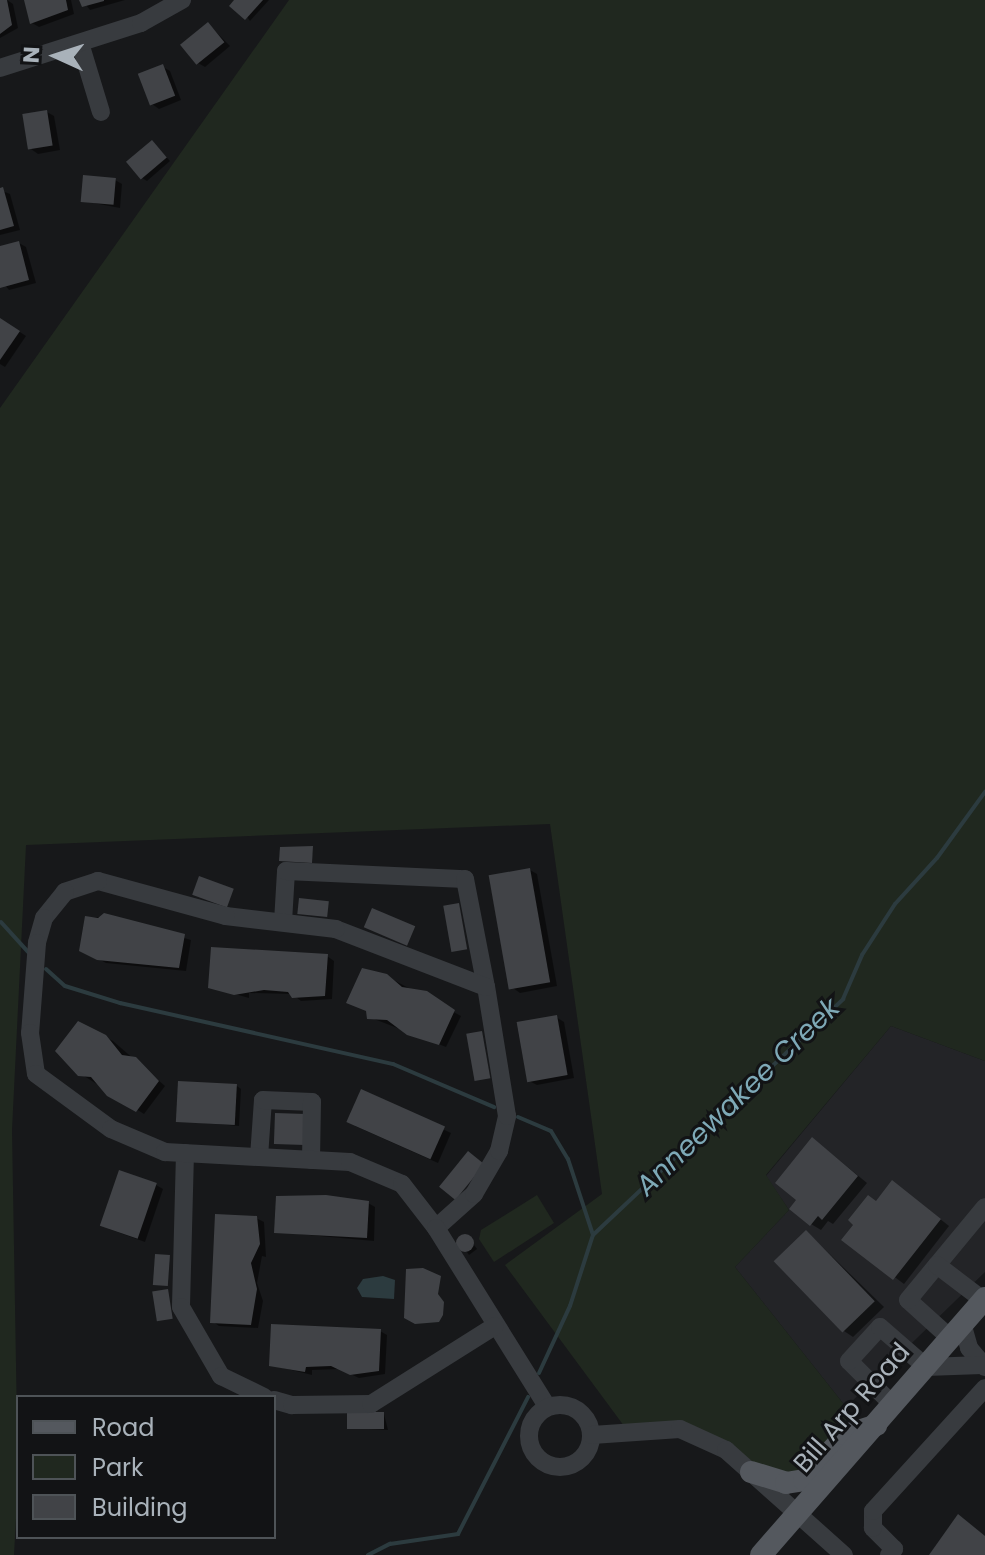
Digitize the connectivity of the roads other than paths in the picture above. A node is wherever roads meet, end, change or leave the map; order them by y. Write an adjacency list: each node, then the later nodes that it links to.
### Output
1 (182, 0): 2 (street)
2 (80, 43): 3 (street); 4 (street)
3 (0, 68)
4 (101, 112)
5 (283, 922): 6 (street); 6 (street); 7 (street)
6 (486, 987): 11 (street)
7 (185, 1153): 8 (street); 19 (street)
8 (259, 1157): 9 (street); 9 (street)
9 (311, 1160): 11 (street)
10 (985, 1207): 12 (street)
11 (436, 1228): 14 (street)
12 (937, 1265): 13 (street); 15 (street)
13 (984, 1299): 15 (main road, Bill Arp Road)
14 (495, 1326): 20 (street); 22 (street)
15 (955, 1330): 16 (street); 17 (main road, Bill Arp Road)
16 (983, 1366): 17 (street)
17 (926, 1367): 21 (main road, Bill Arp Road); 21 (street)
18 (985, 1388): 27 (street)
19 (260, 1395)
20 (276, 1401)
21 (893, 1405): 23 (main road, Bill Arp Road)
22 (547, 1406): 24 (street); 24 (street)
23 (877, 1424): 25 (main road); 26 (main road, Bill Arp Road)
24 (592, 1435): 25 (street)
25 (751, 1472): 26 (street)
26 (799, 1512): 28 (main road, Bill Arp Road); 29 (street)
27 (894, 1553)
28 (761, 1555)
29 (844, 1555)

